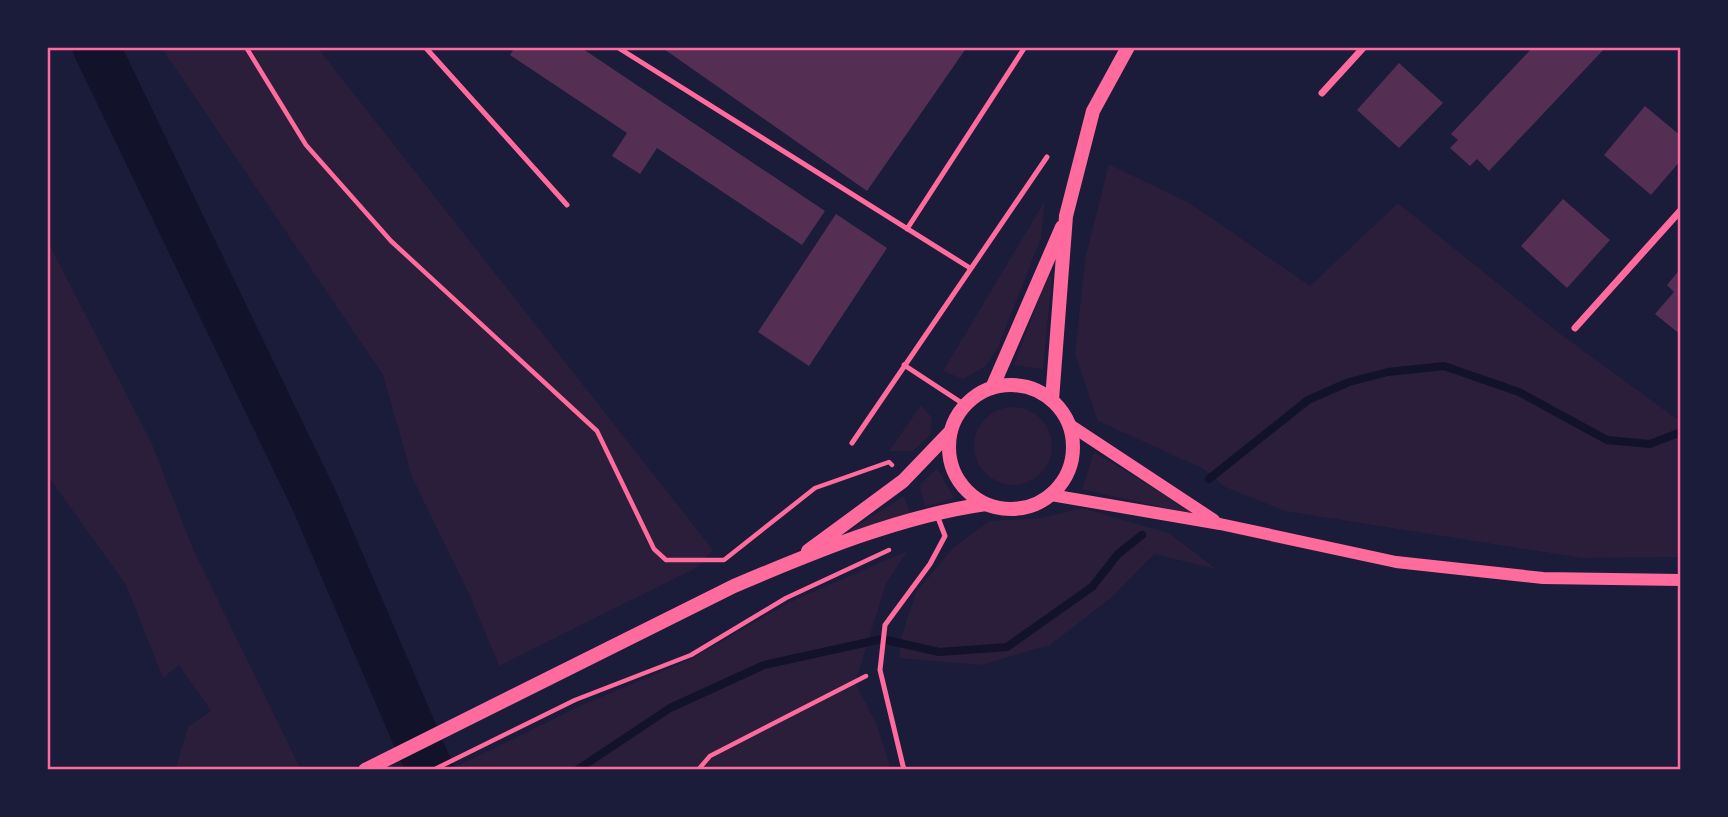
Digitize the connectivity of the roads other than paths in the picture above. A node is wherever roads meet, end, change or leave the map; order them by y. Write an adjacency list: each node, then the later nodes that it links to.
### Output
1 (617, 47): 11 (lane)
2 (1025, 47): 11 (lane)
3 (1128, 47): 10 (main road)
4 (1364, 47): 6 (street)
5 (429, 49): 8 (lane)
6 (1322, 93)
7 (1047, 158): 12 (lane)
8 (567, 205)
9 (1681, 210): 13 (street)
10 (1066, 216): 15 (main road); 16 (main road)
11 (906, 229): 12 (lane)
12 (970, 268): 14 (lane)
13 (1575, 328)
14 (904, 365): 17 (lane); 20 (lane)
15 (992, 388): 16 (main road); 17 (main road)
16 (1052, 400): 18 (main road)
17 (965, 405): 19 (main road)
18 (1070, 425): 21 (main road); 24 (street)
19 (951, 431): 22 (main road); 25 (main road)
20 (852, 443)
21 (1051, 495): 22 (main road); 24 (street)
22 (986, 504): 23 (main road)
23 (936, 512): 25 (main road); 28 (lane)
24 (1220, 524): 26 (street)
25 (794, 561): 27 (main road)
26 (1681, 580)
27 (365, 770)
28 (904, 770)

